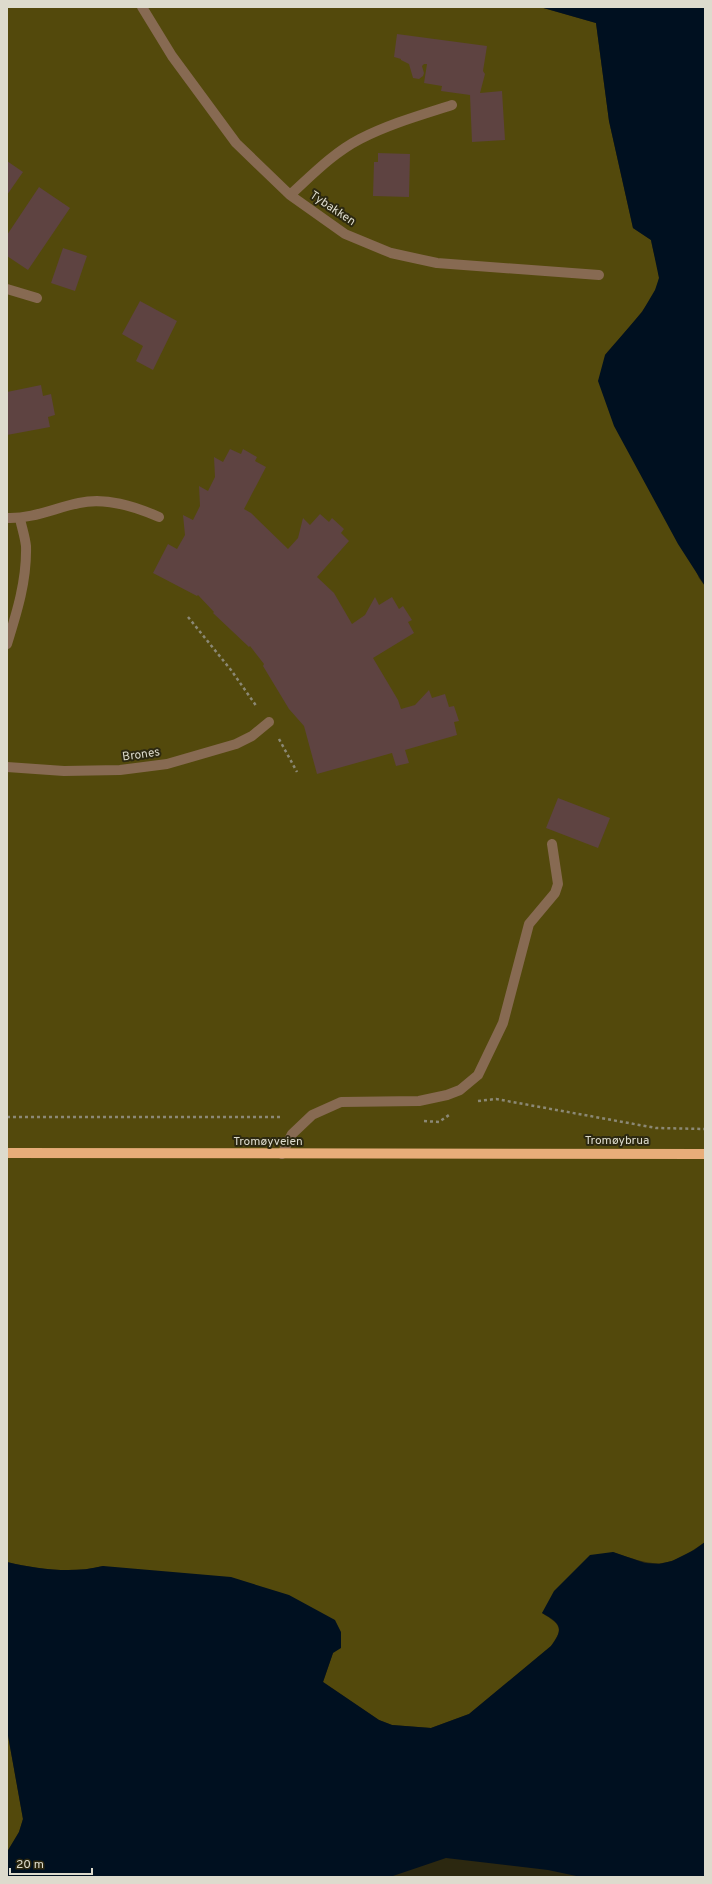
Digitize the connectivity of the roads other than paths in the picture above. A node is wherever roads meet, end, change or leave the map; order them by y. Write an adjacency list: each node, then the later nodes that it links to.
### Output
1 (142, 7): 3 (street, Tybakken)
2 (452, 105): 3 (street)
3 (290, 195): 4 (street, Tybakken)
4 (599, 275)
5 (7, 290): 6 (street)
6 (37, 298)
7 (159, 517): 9 (street)
8 (7, 518): 9 (street)
9 (20, 519): 10 (street)
10 (7, 644)
11 (269, 722): 12 (street, Brones)
12 (7, 767)
13 (552, 844): 16 (street)
14 (7, 1153): 16 (main road, Tromøyveien)
15 (530, 1153): 16 (main road, Tromøyveien); 17 (main road, Tromøybrua)
16 (282, 1154)
17 (705, 1154)

